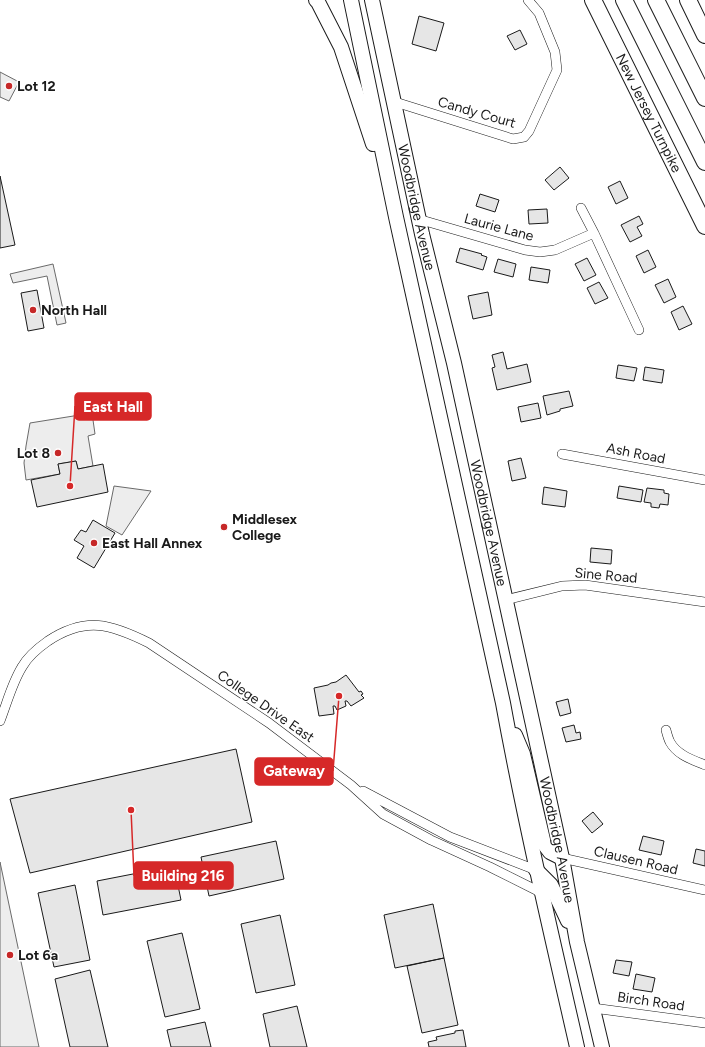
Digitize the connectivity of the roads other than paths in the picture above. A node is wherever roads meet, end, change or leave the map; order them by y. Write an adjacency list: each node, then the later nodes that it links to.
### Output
1 (316, 0): 14 (main road)
2 (351, 0): 14 (main road, Woodbridge Avenue)
3 (372, 0): 11 (main road, Woodbridge Avenue)
4 (528, 0): 11 (street, Candy Court)
5 (593, 0): 16 (highway, New Jersey Turnpike)
6 (624, 0): 12 (highway, New Jersey Turnpike)
7 (656, 0): 10 (highway)
8 (688, 0): 9 (highway)
9 (705, 34)
10 (705, 98)
11 (392, 101): 15 (main road, Woodbridge Avenue)
12 (705, 162)
13 (581, 208): 17 (street)
14 (396, 216): 23 (main road, Woodbridge Avenue)
15 (418, 219): 17 (street, Laurie Lane); 21 (main road, Woodbridge Avenue)
16 (705, 226)
17 (594, 233): 18 (street)
18 (639, 330)
19 (562, 454): 20 (street, Ash Road)
20 (704, 478)
21 (505, 600): 22 (street, Sine Road); 28 (main road, Woodbridge Avenue)
22 (705, 602)
23 (503, 703): 28 (main road); 29 (main road, Woodbridge Avenue)
24 (0, 721): 27 (street, College Drive East)
25 (666, 730): 26 (street)
26 (705, 765)
27 (351, 785): 29 (street); 31 (street, College Drive East)
28 (562, 858): 30 (street, Clausen Road); 32 (main road, Woodbridge Avenue)
29 (536, 870): 31 (main road, Woodbridge Avenue); 32 (main road)
30 (705, 890)
31 (542, 894): 35 (main road, Woodbridge Avenue)
32 (577, 942): 33 (main road, Woodbridge Avenue)
33 (593, 1008): 34 (street, Birch Road); 36 (main road, Woodbridge Avenue)
34 (705, 1023)
35 (577, 1047)
36 (602, 1047)

